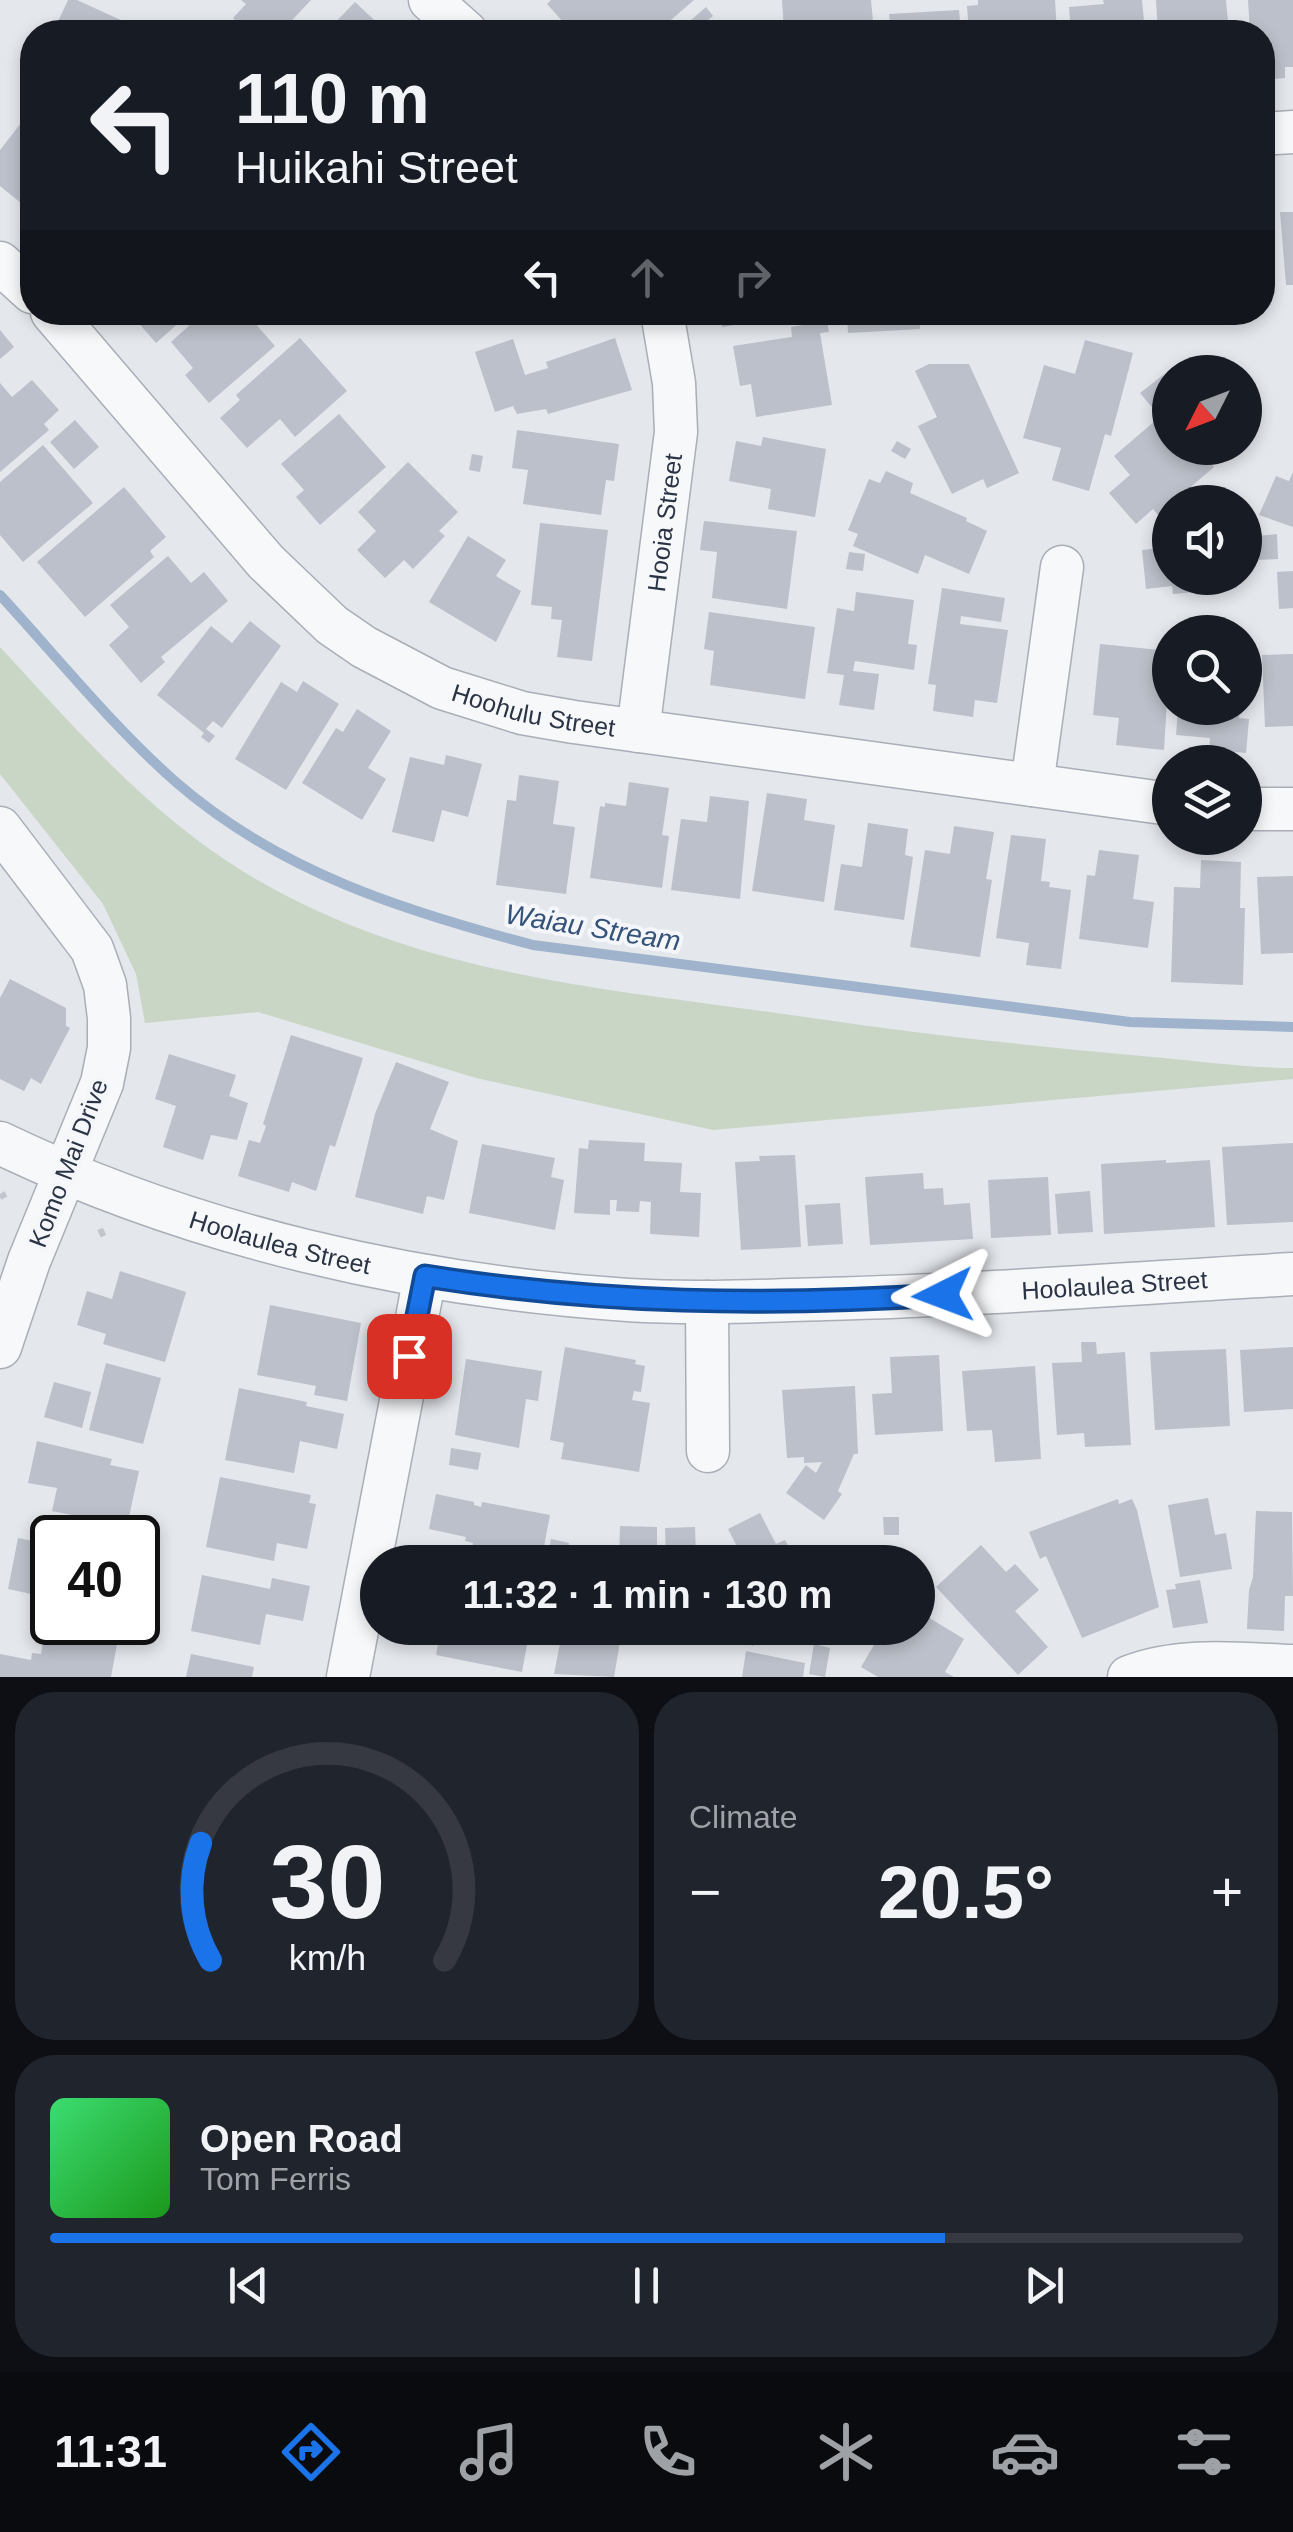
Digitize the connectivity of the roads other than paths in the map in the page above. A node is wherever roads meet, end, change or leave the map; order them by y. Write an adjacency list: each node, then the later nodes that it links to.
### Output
1 (430, 0): 2 (street)
2 (452, 20)
3 (0, 264): 4 (street)
4 (20, 282)
5 (63, 325): 8 (street, Hoohulu Street)
6 (664, 325): 8 (street, Hooia Street)
7 (1062, 567): 9 (street)
8 (638, 731): 9 (street, Hoohulu Street)
9 (1032, 785): 10 (street, Hoohulu Street)
10 (1152, 802)
11 (1262, 809): 12 (street)
12 (1293, 809)
13 (0, 828): 15 (street, Komo Mai Drive)
14 (0, 1144): 15 (street, Hoolaulea Street)
15 (66, 1172): 17 (street, Hoolaulea Street); 19 (street, Komo Mai Drive)
16 (1293, 1274): 18 (street, Hoolaulea Street)
17 (425, 1276): 18 (street, Hoolaulea Street); 22 (street)
18 (708, 1302): 20 (street)
19 (0, 1347)
20 (708, 1452)
21 (1293, 1666): 23 (street)
22 (348, 1677)
23 (1129, 1677)

